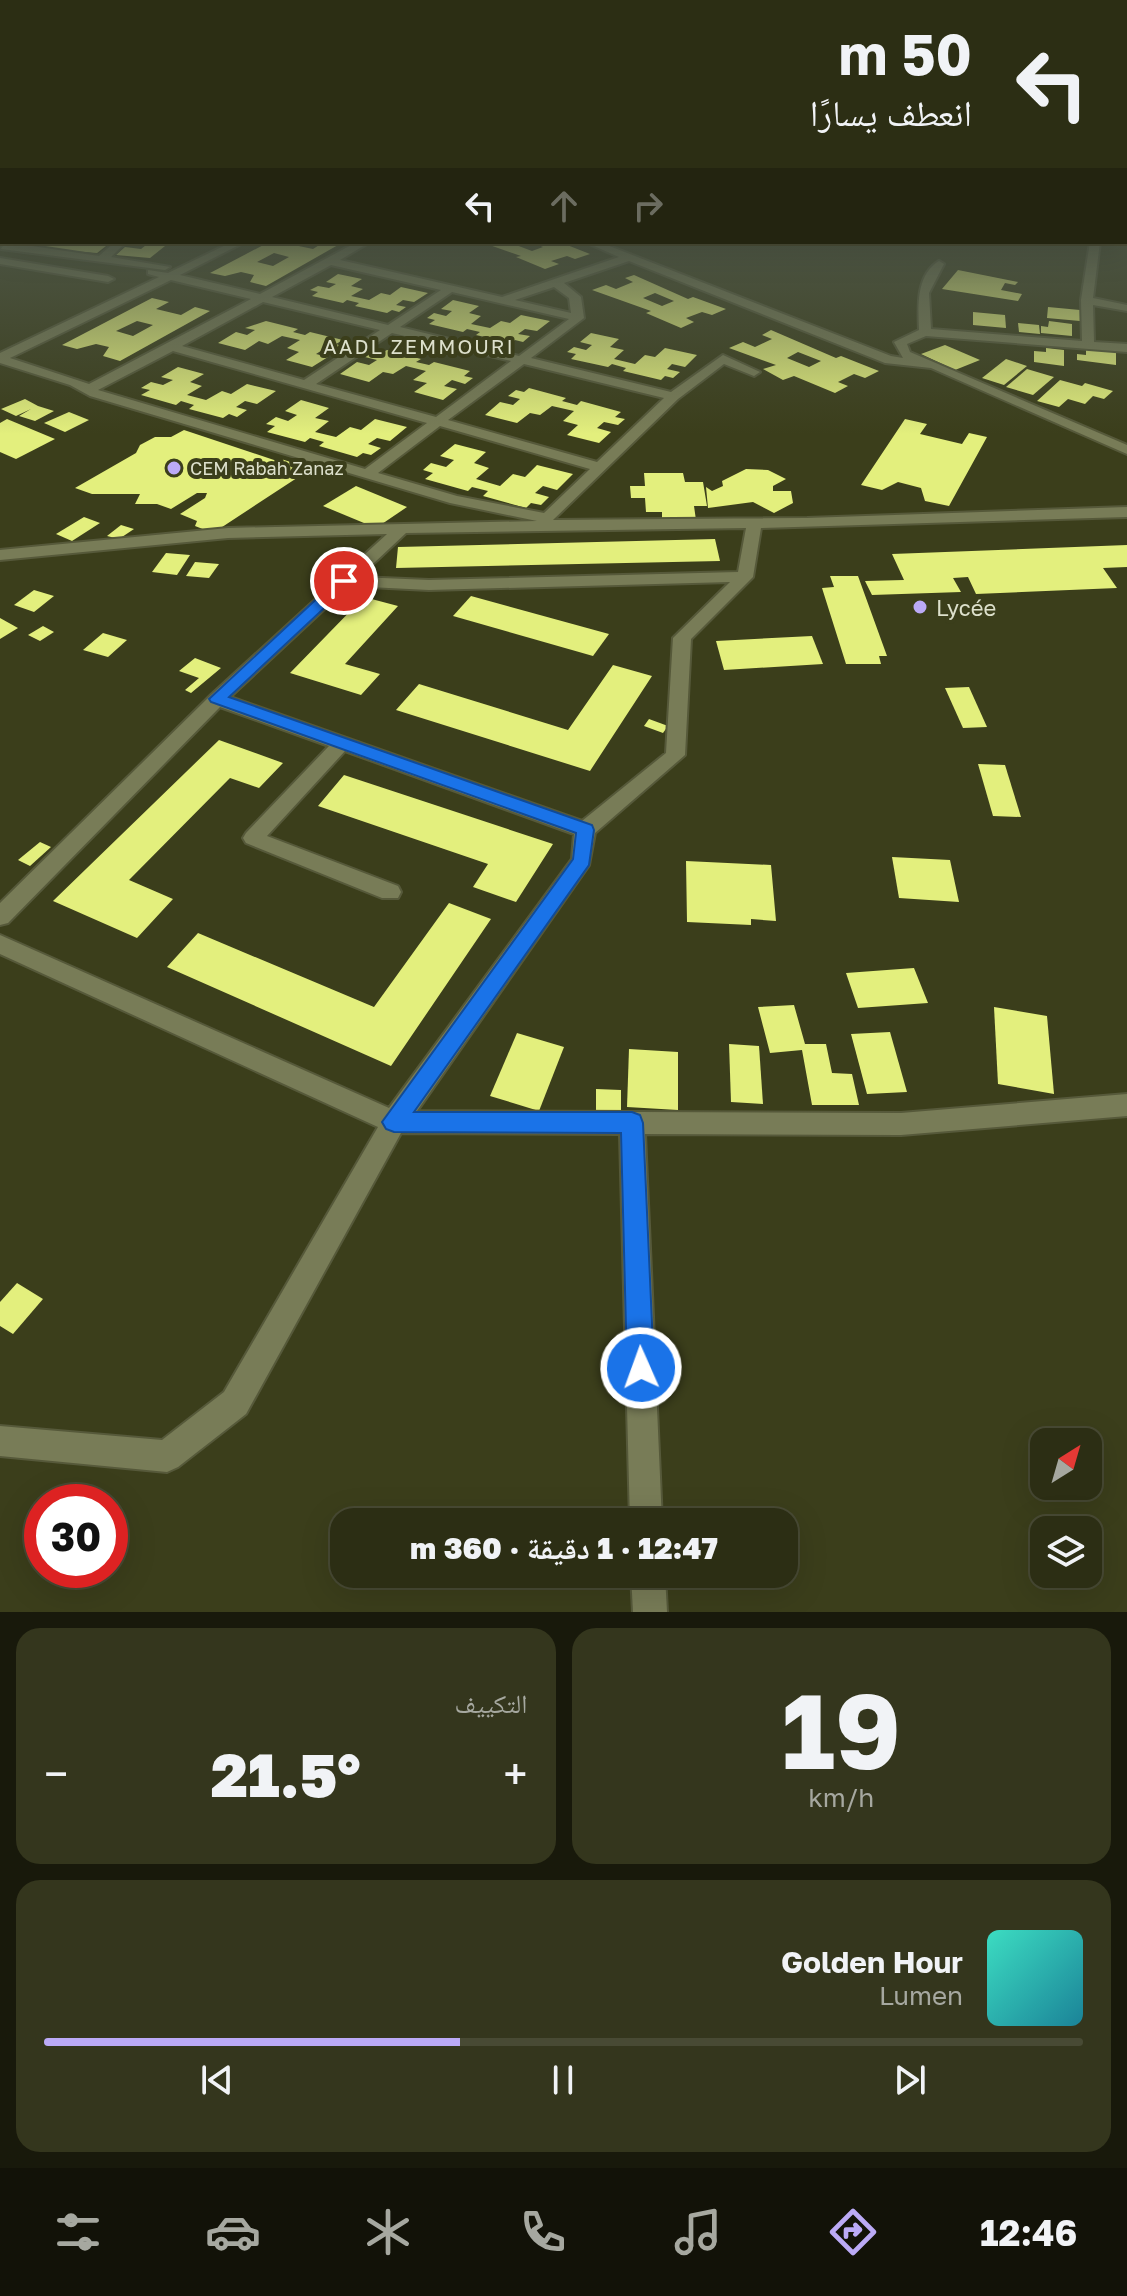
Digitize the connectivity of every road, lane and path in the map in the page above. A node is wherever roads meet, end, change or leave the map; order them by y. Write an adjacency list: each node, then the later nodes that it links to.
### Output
1 (137, 283): 20 (street)
2 (141, 283): 24 (street)
3 (203, 283): 12 (street)
4 (290, 283): 12 (street)
5 (425, 283): 11 (street)
6 (552, 283): 14 (street)
7 (557, 283): 16 (street)
8 (696, 283): 26 (street)
9 (928, 283): 18 (street)
10 (1089, 283): 13 (street)
11 (450, 289): 14 (street); 17 (street)
12 (261, 299): 17 (street); 21 (street)
13 (1087, 300): 15 (street); 19 (street)
14 (502, 301): 16 (street)
15 (1127, 308)
16 (578, 318): 25 (street)
17 (390, 329): 25 (street); 29 (street)
18 (925, 332): 19 (street); 23 (street)
19 (1088, 343): 22 (street)
20 (0, 344)
21 (171, 347): 29 (street); 30 (street)
22 (1127, 348)
23 (905, 354): 26 (street); 27 (street)
24 (0, 358): 30 (street)
25 (521, 360): 31 (street); 32 (street)
26 (889, 360): 27 (street)
27 (933, 364): 33 (street)
28 (754, 372): 31 (street)
29 (305, 385): 32 (street)
30 (88, 389): 35 (street)
31 (673, 396): 34 (street)
32 (437, 421): 34 (street); 35 (street)
33 (1127, 450)
34 (600, 467): 37 (street)
35 (367, 474): 37 (street)
36 (1127, 512): 38 (street)
37 (545, 521): 38 (street); 39 (street)
38 (754, 523): 41 (street)
39 (400, 530): 40 (street); 42 (street)
40 (0, 555)
41 (745, 577): 42 (street); 45 (street)
42 (344, 581): 43 (street)
43 (217, 699): 44 (street); 47 (street)
44 (342, 743): 45 (street); 46 (street)
45 (585, 830): 50 (street)
46 (390, 892)
47 (0, 917)
48 (0, 944): 50 (street)
49 (1127, 1105): 51 (street)
50 (394, 1122): 51 (street); 52 (street)
51 (632, 1123): 53 (street)
52 (0, 1441)
53 (646, 1508)
54 (649, 1588): 55 (street)
55 (650, 1612)

